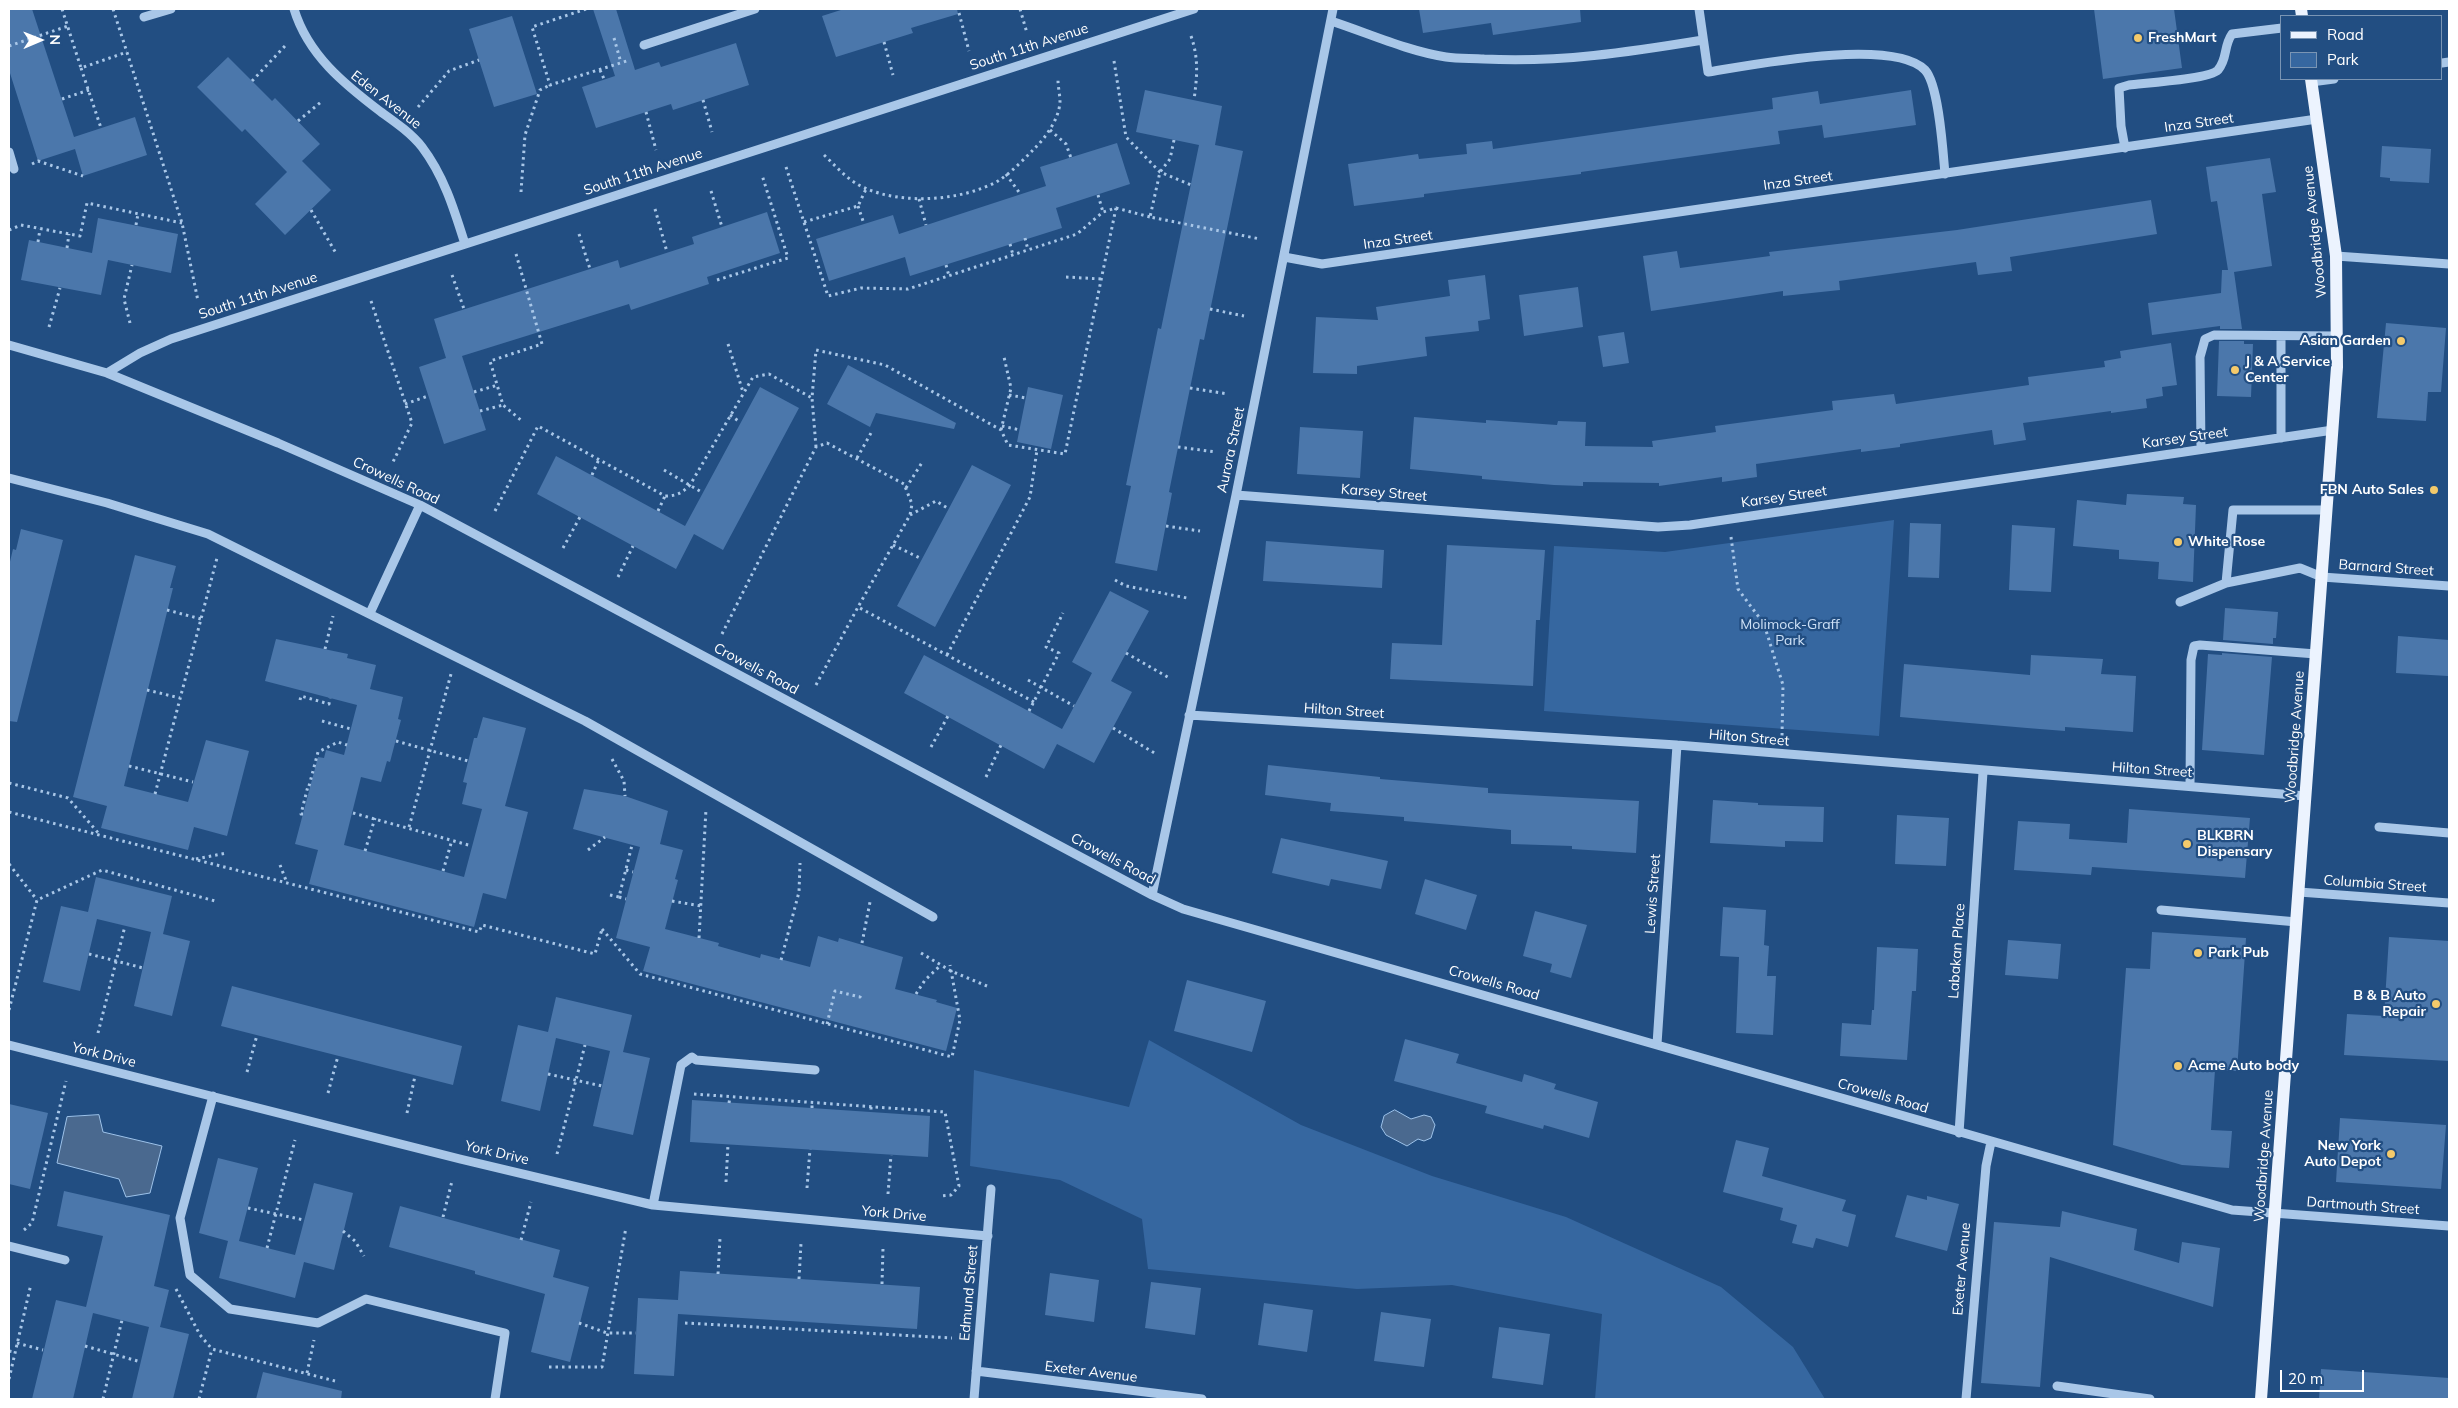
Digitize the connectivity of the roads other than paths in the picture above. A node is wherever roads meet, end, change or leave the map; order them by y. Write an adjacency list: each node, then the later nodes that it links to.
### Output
1 (172, 9): 7 (street)
2 (294, 9): 18 (street, Eden Avenue)
3 (755, 9): 11 (street)
4 (1194, 9): 18 (street, South 11th Avenue)
5 (1333, 9): 8 (street, Aurora Street)
6 (1699, 9): 10 (street)
7 (144, 17)
8 (1330, 21): 10 (street); 20 (street, Aurora Street)
9 (2280, 28): 14 (street)
10 (1703, 40): 17 (street)
11 (644, 45)
12 (2311, 80): 13 (main road, Woodbridge Avenue)
13 (2317, 120): 14 (street, Inza Street); 19 (main road, Woodbridge Avenue)
14 (2125, 148): 17 (street, Inza Street)
15 (9, 152): 16 (street)
16 (14, 169)
17 (1945, 174): 20 (street, Inza Street)
18 (465, 244): 25 (street, South 11th Avenue)
19 (2336, 256): 21 (street); 23 (main road, Woodbridge Avenue)
20 (1284, 257): 30 (street, Aurora Street)
21 (2449, 264)
22 (2281, 336): 23 (street); 27 (street); 28 (street)
23 (2336, 336): 26 (main road, Woodbridge Avenue)
24 (9, 345): 25 (street, Crowells Road)
25 (107, 373): 31 (street, Crowells Road)
26 (2333, 430): 27 (street, Karsey Street); 32 (main road, Woodbridge Avenue)
27 (2281, 438): 28 (street, Karsey Street)
28 (2201, 450): 30 (street, Karsey Street)
29 (9, 478): 37 (street)
30 (1236, 495): 39 (street, Aurora Street)
31 (420, 505): 37 (street); 47 (street, Crowells Road)
32 (2327, 510): 33 (main road, Woodbridge Avenue); 34 (street)
33 (2322, 577): 34 (street, Barnard Street); 35 (street, Barnard Street); 38 (main road, Woodbridge Avenue)
34 (2226, 583): 36 (street, Barnard Street)
35 (2449, 586)
36 (2180, 602)
37 (370, 613): 50 (street)
38 (2316, 654): 42 (street); 43 (main road, Woodbridge Avenue)
39 (1189, 715): 40 (street, Hilton Street); 47 (street, Aurora Street)
40 (1677, 746): 41 (street, Hilton Street); 52 (street, Lewis Street)
41 (1983, 772): 42 (street, Hilton Street); 56 (street, Labakan Place)
42 (2190, 786): 43 (street, Hilton Street)
43 (2306, 796): 46 (main road, Woodbridge Avenue)
44 (2379, 827): 45 (street)
45 (2449, 833)
46 (2299, 892): 48 (street, Columbia Street); 51 (main road, Woodbridge Avenue)
47 (1152, 895): 52 (street, Crowells Road)
48 (2449, 903)
49 (2161, 910): 51 (street)
50 (933, 917)
51 (2297, 922): 60 (main road, Woodbridge Avenue)
52 (1657, 1044): 56 (street, Crowells Road)
53 (9, 1045): 55 (street, York Drive)
54 (815, 1070): 59 (street)
55 (213, 1096): 59 (street, York Drive); 67 (street)
56 (1959, 1133): 57 (street, Crowells Road)
57 (1991, 1142): 60 (street, Crowells Road); 70 (street, Exeter Avenue)
58 (991, 1189): 62 (street, Edmund Street)
59 (653, 1205): 62 (street, York Drive)
60 (2275, 1213): 61 (street, Dartmouth Street); 72 (main road, Woodbridge Avenue)
61 (2449, 1226)
62 (988, 1236): 65 (street, Edmund Street)
63 (9, 1246): 64 (street)
64 (65, 1260)
65 (976, 1371): 68 (street, Edmund Street); 69 (street, Exeter Avenue)
66 (2057, 1386): 71 (street)
67 (495, 1399)
68 (974, 1399)
69 (1202, 1399)
70 (1966, 1399)
71 (2150, 1399)
72 (2262, 1399)

